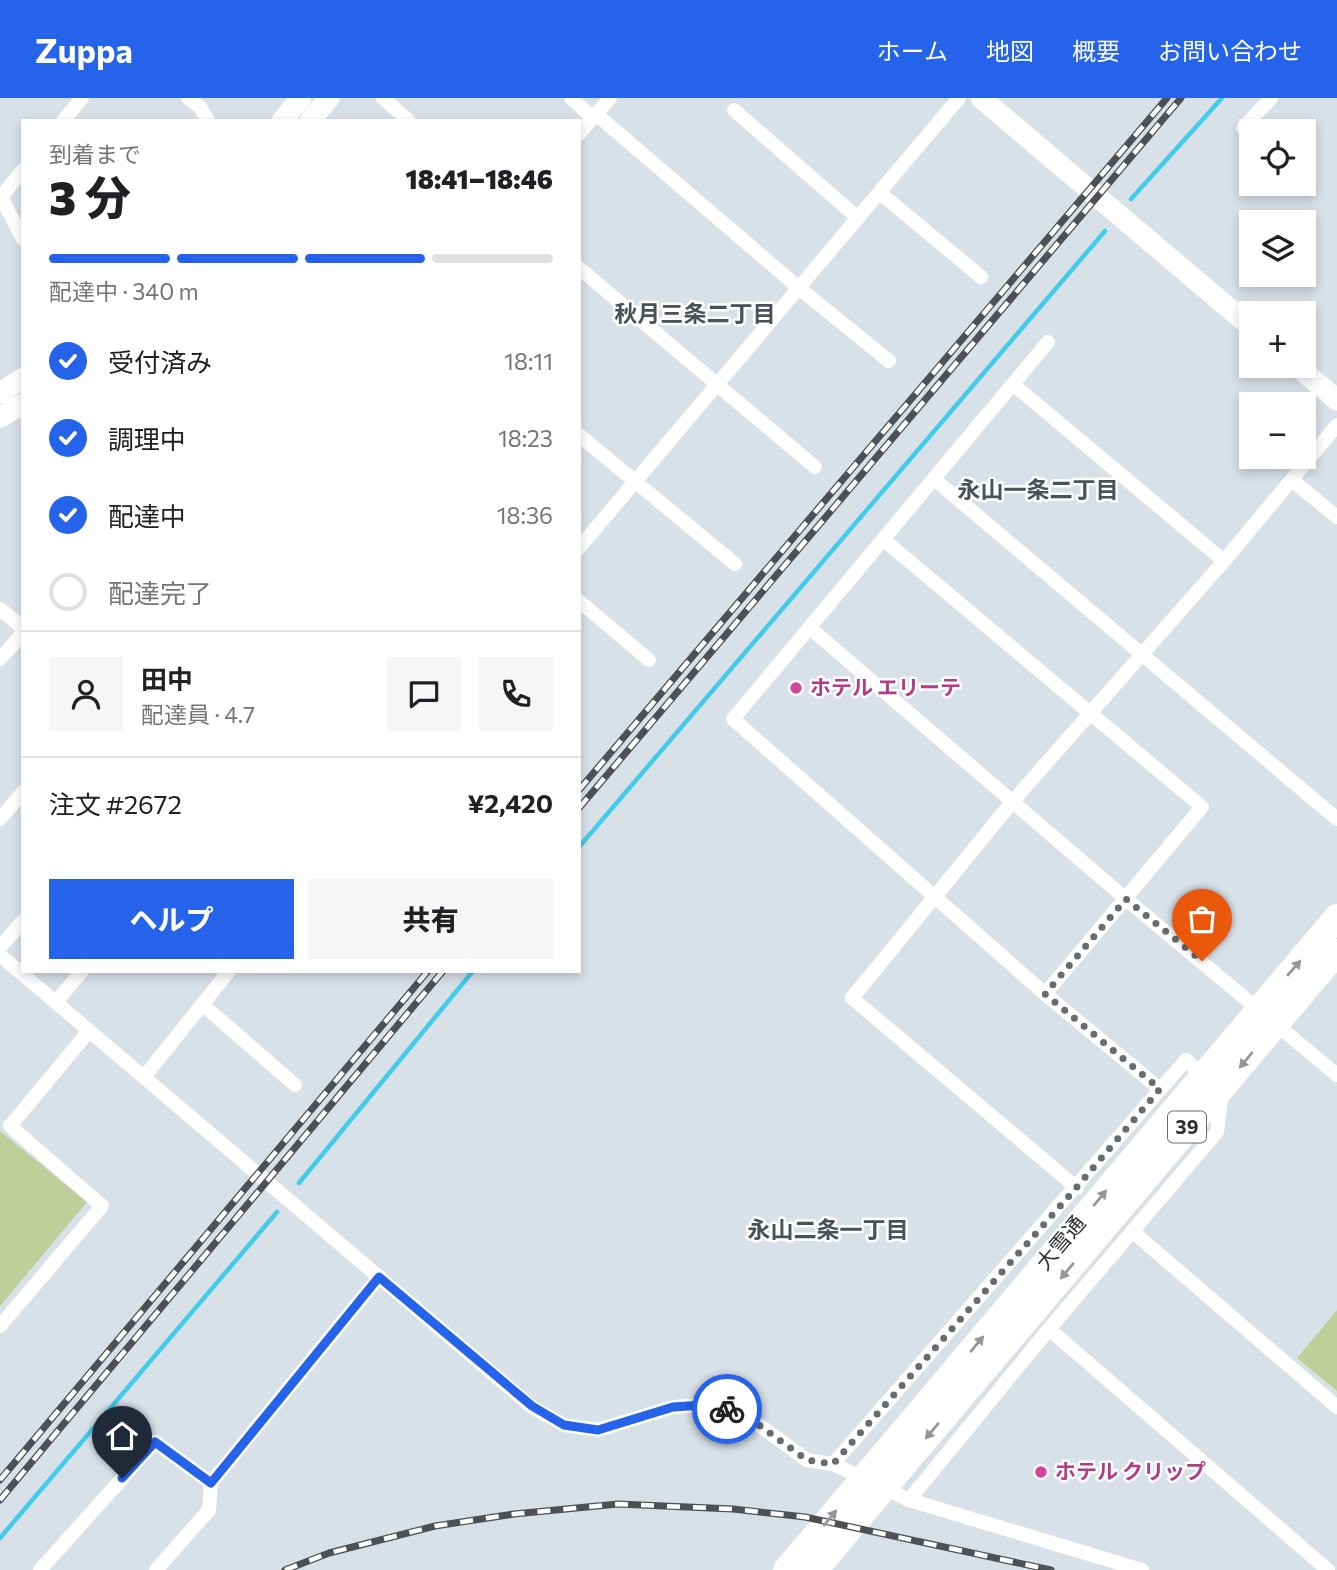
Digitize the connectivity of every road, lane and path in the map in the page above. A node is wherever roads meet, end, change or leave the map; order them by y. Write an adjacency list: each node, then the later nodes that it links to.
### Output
1 (82, 98): 13 (street)
2 (188, 98): 14 (street)
3 (301, 98): 15 (street)
4 (329, 98): 16 (street)
5 (383, 98): 17 (street)
6 (570, 98): 12 (street)
7 (610, 98): 12 (street)
8 (959, 98): 21 (street)
9 (981, 98): 29 (street)
10 (1271, 98): 18 (street)
11 (734, 110): 24 (street)
12 (594, 116): 19 (street); 28 (street)
13 (66, 119)
14 (207, 119)
15 (284, 119)
16 (312, 119)
17 (407, 119)
18 (1251, 119)
19 (581, 132)
20 (21, 172): 22 (street)
21 (880, 193): 24 (street); 27 (street)
22 (0, 196): 23 (street)
23 (5, 217): 25 (street)
24 (858, 218): 28 (street)
25 (21, 237)
26 (581, 270): 35 (street)
27 (981, 278)
28 (799, 288): 31 (street); 35 (street)
29 (1239, 317)
30 (1048, 342): 34 (street)
31 (888, 360)
32 (1311, 378): 37 (street)
33 (21, 379): 36 (street)
34 (1014, 385): 41 (street); 47 (street)
35 (718, 386): 40 (street); 43 (street)
36 (0, 393)
37 (1337, 400)
38 (1337, 425): 42 (street)
39 (581, 437): 43 (street)
40 (815, 467)
41 (934, 479): 45 (street); 54 (street)
42 (1292, 480): 44 (street); 47 (street)
43 (635, 482): 46 (street); 48 (street)
44 (1337, 517)
45 (884, 540): 52 (street); 57 (street)
46 (581, 546)
47 (1224, 561): 54 (street)
48 (735, 564)
49 (581, 603): 56 (street)
50 (0, 609): 51 (street)
51 (21, 628)
52 (810, 628): 59 (street); 62 (street)
53 (21, 633): 55 (street)
54 (1142, 656): 57 (street); 61 (street)
55 (0, 659)
56 (649, 660)
57 (1089, 713): 59 (street); 63 (street)
58 (21, 794): 60 (street)
59 (1013, 801): 62 (street); 63 (street)
60 (1, 816)
61 (1337, 819)
62 (936, 898): 73 (street); 83 (street)
63 (1126, 899): 73 (street); 76 (street)
64 (1337, 918): 76 (highway, 大雪通 / 39, one-way to 64)
65 (21, 923): 66 (street)
66 (0, 947)
67 (1337, 952): 76 (highway, 大雪通 / 39)
68 (0, 955): 70 (street)
69 (21, 973): 74 (street)
70 (21, 973)
71 (80, 973): 74 (street)
72 (227, 973): 75 (street)
73 (1045, 994): 82 (street)
74 (56, 1002): 77 (street)
75 (203, 1005): 79 (street); 81 (street)
76 (1268, 1016): 78 (street); 80 (highway, 大雪通 / 39)
77 (89, 1031): 79 (street); 87 (street)
78 (1337, 1075)
79 (144, 1077): 85 (street)
80 (1212, 1082): 82 (street); 84 (street); 86 (highway, 大雪通 / 39)
81 (295, 1085)
82 (1160, 1089): 83 (street)
83 (1076, 1188): 90 (street)
84 (1132, 1231): 88 (street); 89 (street)
85 (379, 1277): 90 (street); 91 (street)
86 (1032, 1296): 95 (highway, 大雪通 / 39, one-way to 86); 96 (highway, 大雪通 / 39, one-way to 96)
87 (0, 1326)
88 (1049, 1329): 92 (street); 98 (street)
89 (1337, 1406)
90 (833, 1464): 92 (street)
91 (211, 1483): 93 (street); 94 (street)
92 (909, 1500): 97 (street)
93 (40, 1570)
94 (156, 1570)
95 (786, 1570)
96 (815, 1570)
97 (1142, 1570)
98 (1328, 1570)

